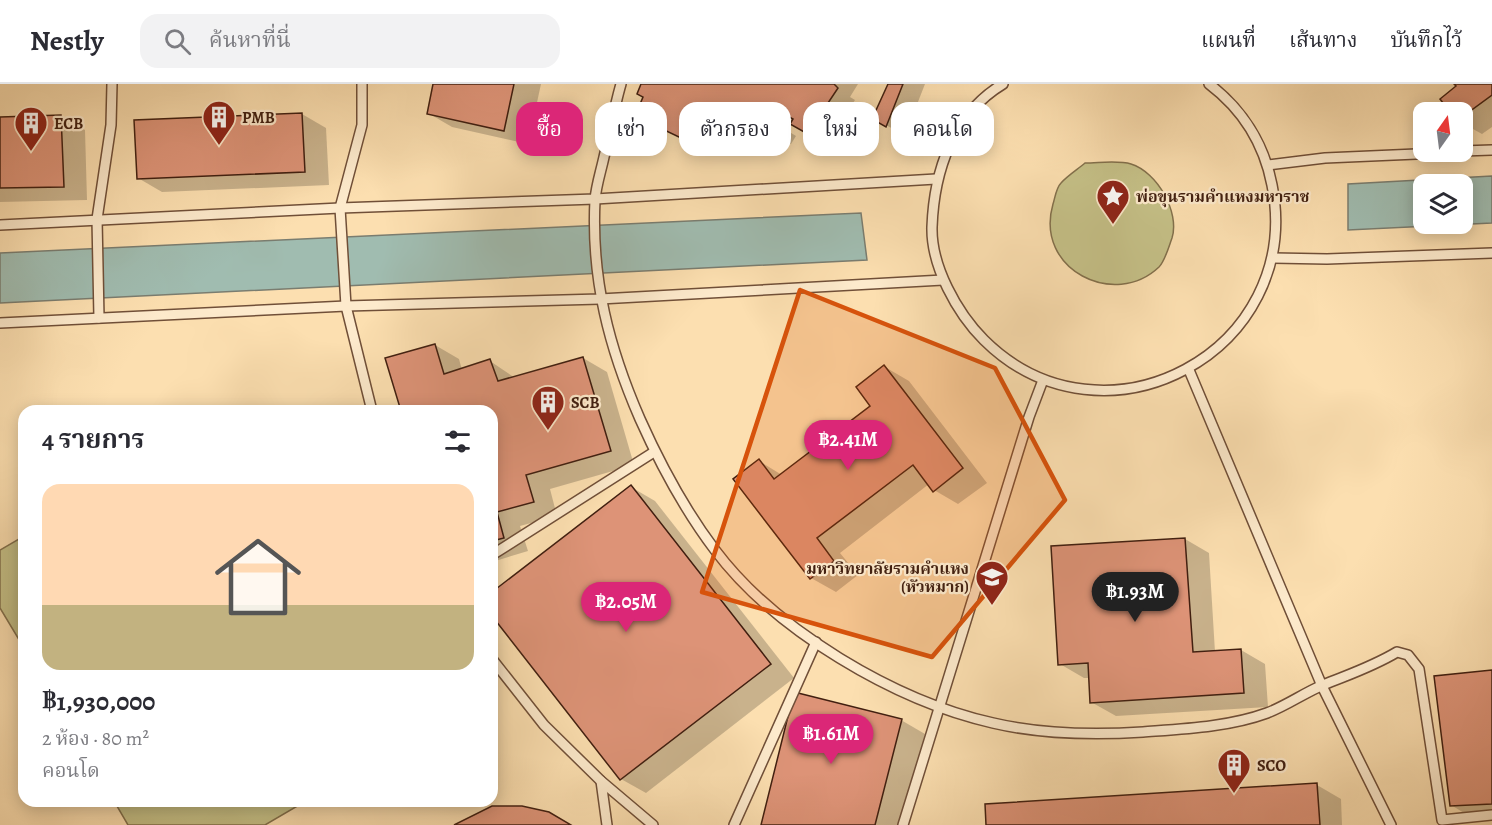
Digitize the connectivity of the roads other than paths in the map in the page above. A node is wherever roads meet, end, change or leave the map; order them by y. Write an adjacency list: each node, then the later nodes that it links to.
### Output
1 (112, 84): 16 (lane)
2 (362, 84): 15 (lane)
3 (621, 84): 14 (lane)
4 (1004, 84): 7 (lane)
5 (1209, 84): 8 (lane)
6 (1225, 84): 8 (lane)
7 (989, 89): 13 (lane)
8 (1226, 98): 12 (lane)
9 (1492, 150): 10 (lane)
10 (1473, 151)
11 (1413, 154): 12 (lane)
12 (1268, 165): 19 (lane)
13 (936, 179): 14 (lane); 20 (lane)
14 (595, 199): 15 (lane); 21 (lane)
15 (340, 208): 16 (lane); 22 (lane)
16 (97, 219): 17 (lane); 23 (lane)
17 (0, 225)
18 (1492, 253): 19 (lane)
19 (1273, 258): 25 (lane)
20 (943, 280): 21 (lane); 26 (lane)
21 (600, 299): 22 (lane); 28 (lane)
22 (346, 306): 23 (lane); 27 (lane)
23 (99, 318): 24 (lane)
24 (0, 323)
25 (1189, 370): 26 (lane); 32 (lane)
26 (1043, 380): 33 (lane)
27 (371, 405)
28 (654, 452): 29 (lane); 30 (lane)
29 (498, 551)
30 (816, 642): 33 (lane); 38 (lane)
31 (498, 667): 34 (lane)
32 (1322, 686): 33 (lane); 35 (lane); 40 (lane)
33 (939, 707): 39 (lane)
34 (601, 781): 36 (lane); 37 (lane)
35 (1492, 815)
36 (607, 825)
37 (653, 825)
38 (734, 825)
39 (903, 825)
40 (1391, 825)

